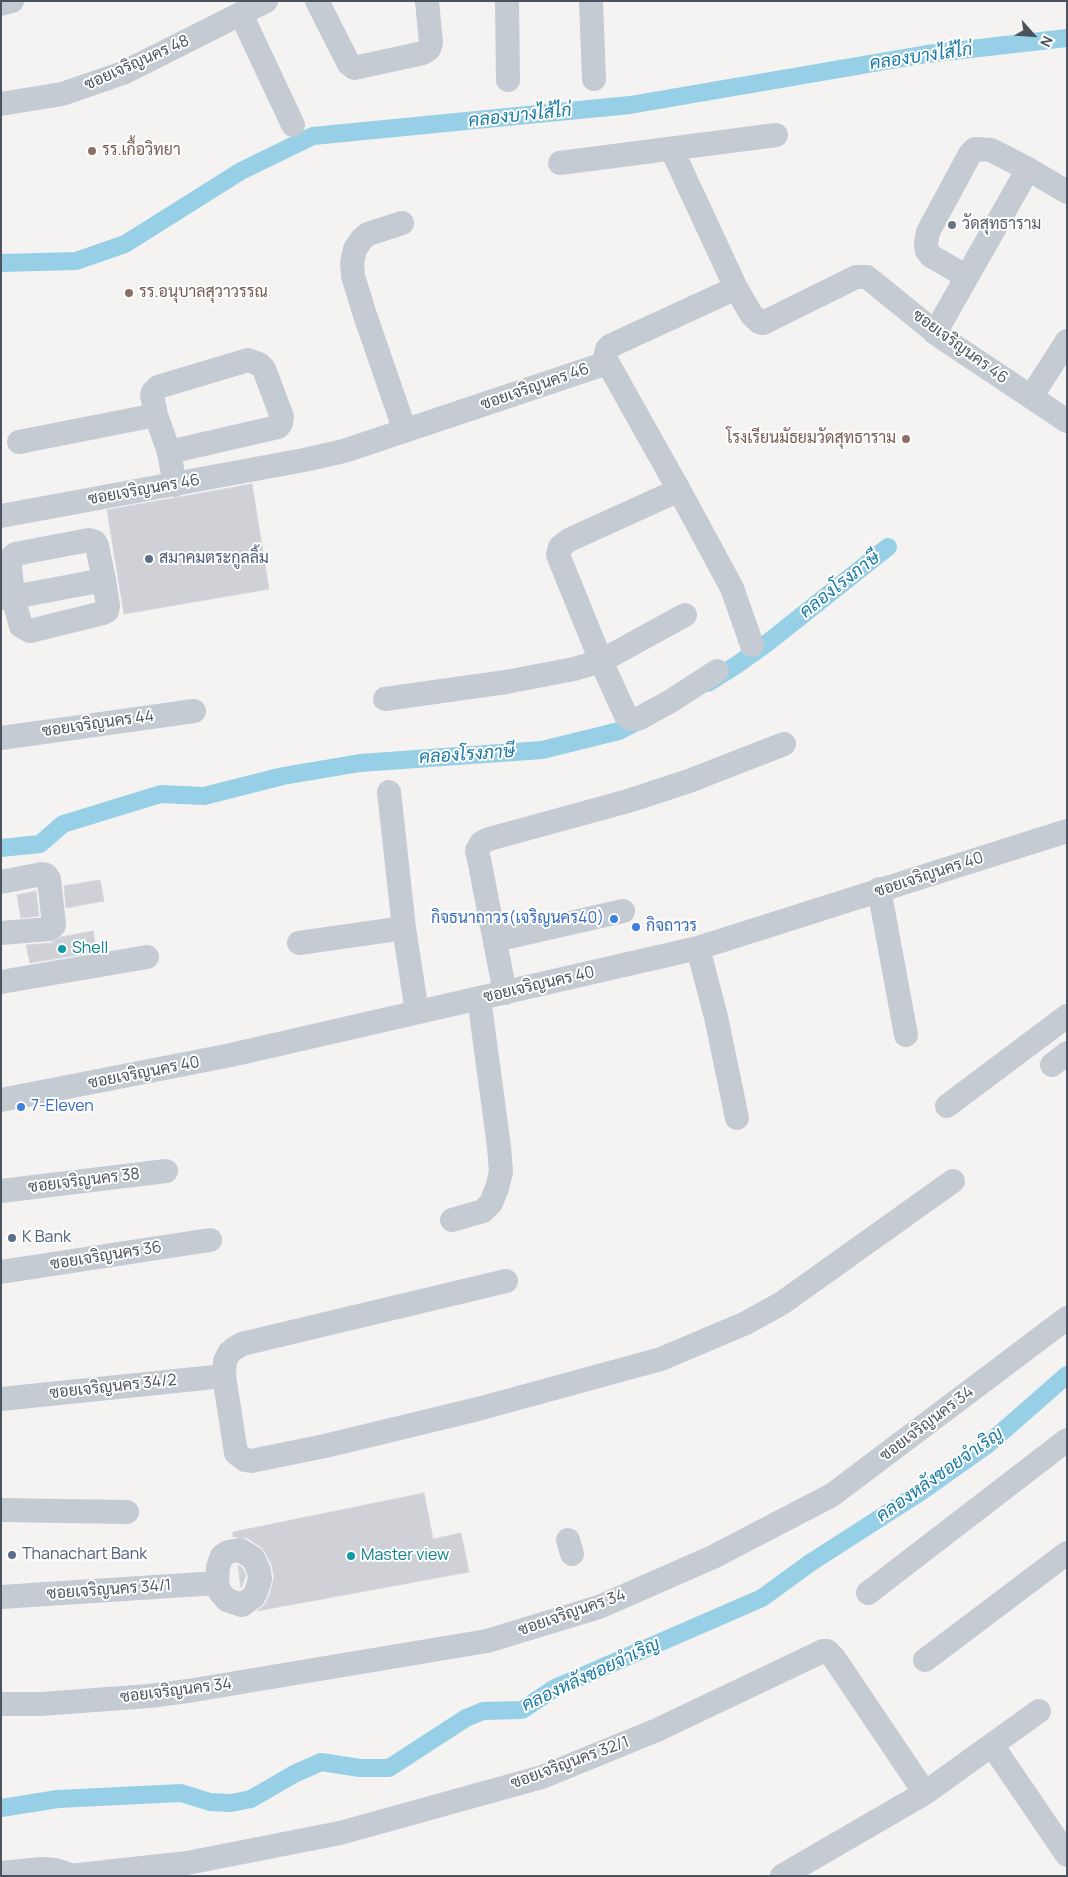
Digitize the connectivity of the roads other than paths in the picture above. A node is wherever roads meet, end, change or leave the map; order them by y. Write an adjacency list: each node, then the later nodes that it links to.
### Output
1 (12, 1): 6 (street)
2 (317, 1): 3 (street)
3 (427, 1)
4 (507, 1): 9 (street)
5 (591, 1): 8 (street)
6 (1, 4)
7 (250, 7): 10 (street, ซอยเจริญนคร 48); 11 (street)
8 (594, 79)
9 (508, 80)
10 (1, 104)
11 (294, 124)
12 (776, 135): 13 (street)
13 (672, 150): 14 (street); 19 (street)
14 (560, 163)
15 (1028, 169): 16 (street); 18 (street); 18 (street)
16 (1067, 192)
17 (402, 222): 26 (street)
18 (968, 276): 20 (street)
19 (736, 288): 20 (street, ซอยเจริญนคร 46); 22 (street, ซอยเจริญนคร 46)
20 (936, 333): 23 (street, ซอยเจริญนคร 46)
21 (1067, 341): 23 (street)
22 (607, 363): 26 (street, ซอยเจริญนคร 46); 30 (street)
23 (1031, 397): 25 (street, ซอยเจริญนคร 46)
24 (156, 415): 27 (street); 28 (street); 28 (street)
25 (1067, 421)
26 (405, 431): 29 (street, ซอยเจริญนคร 46)
27 (19, 442)
28 (169, 452): 29 (street)
29 (175, 485): 31 (street, ซอยเจริญนคร 46)
30 (679, 490): 35 (street); 36 (street)
31 (1, 516)
32 (104, 580): 33 (street); 33 (street); 33 (street)
33 (7, 598)
34 (685, 615): 36 (street)
35 (752, 644)
36 (601, 661): 37 (street); 38 (street)
37 (717, 671)
38 (385, 698)
39 (194, 711): 40 (street, ซอยเจริญนคร 44)
40 (1, 738)
41 (784, 744): 49 (street)
42 (389, 792): 47 (street)
43 (1067, 831): 45 (street, ซอยเจริญนคร 40)
44 (1, 882): 48 (street)
45 (880, 890): 51 (street, ซอยเจริญนคร 40); 58 (street)
46 (623, 912): 49 (street)
47 (404, 928): 50 (street); 56 (street)
48 (1, 934)
49 (495, 940): 54 (street)
50 (299, 943)
51 (698, 948): 54 (street, ซอยเจริญนคร 40); 61 (street)
52 (147, 956): 53 (street)
53 (1, 982)
54 (505, 992): 55 (street, ซอยเจริญนคร 40)
55 (480, 998): 56 (street, ซอยเจริญนคร 40); 65 (street)
56 (417, 1012): 59 (street, ซอยเจริญนคร 40)
57 (1067, 1016): 60 (street)
58 (906, 1035)
59 (1, 1100)
60 (947, 1106)
61 (737, 1118)
62 (166, 1170): 64 (street, ซอยเจริญนคร 38)
63 (953, 1181): 70 (street)
64 (1, 1191)
65 (452, 1220)
66 (210, 1240): 67 (street, ซอยเจริญนคร 36)
67 (1, 1272)
68 (506, 1281): 70 (street)
69 (1063, 1329): 80 (street, ซอยเจริญนคร 34)
70 (224, 1376): 71 (street, ซอยเจริญนคร 34/2)
71 (1, 1399)
72 (1067, 1440): 77 (street)
73 (1, 1510): 74 (street)
74 (127, 1512)
75 (1067, 1553): 79 (street)
76 (217, 1583): 78 (street, ซอยเจริญนคร 34/1)
77 (868, 1593)
78 (1, 1597)
79 (925, 1660)
80 (1, 1704)
81 (1039, 1711): 82 (street)
82 (992, 1745): 83 (street); 84 (street)
83 (925, 1793): 86 (street, ซอยเจริญนคร 32/1); 87 (street)
84 (1067, 1855)
85 (1, 1873): 86 (street, ซอยเจริญนคร 32/1)
86 (70, 1875)
87 (782, 1876)

